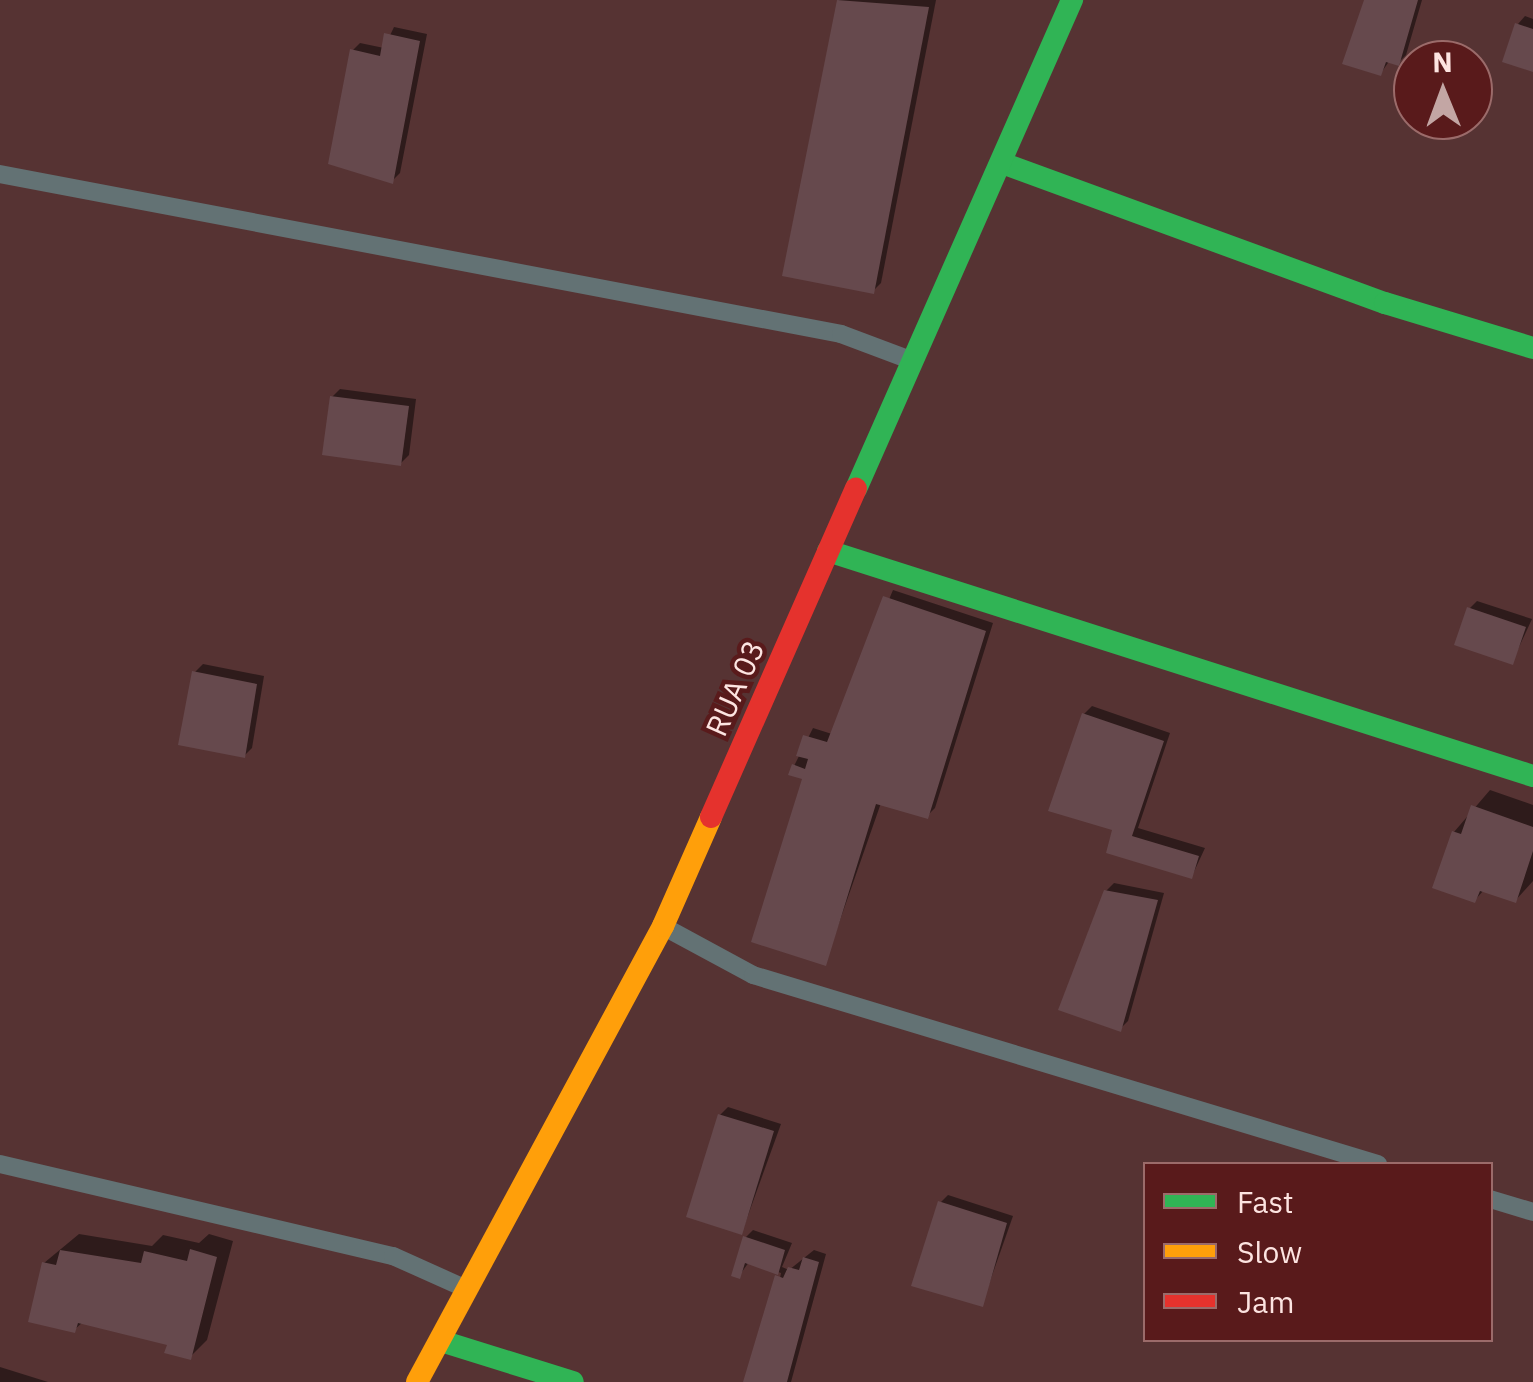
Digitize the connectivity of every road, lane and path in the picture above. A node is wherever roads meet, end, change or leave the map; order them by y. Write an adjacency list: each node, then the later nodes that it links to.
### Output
1 (1072, 0): 2 (street, RUA 03)
2 (1002, 163): 4 (street); 5 (street, RUA 03)
3 (0, 174): 5 (lane)
4 (1533, 348)
5 (916, 363): 6 (street, RUA 03)
6 (828, 551): 7 (street); 8 (street, RUA 03)
7 (1533, 776)
8 (663, 926): 9 (lane); 13 (street, RUA 03)
9 (1371, 1162)
10 (0, 1164): 13 (lane)
11 (1493, 1200): 12 (lane)
12 (1533, 1212)
13 (468, 1290): 14 (street, RUA 03)
14 (442, 1341): 15 (street, RUA 03); 16 (street)
15 (417, 1382)
16 (574, 1382)

